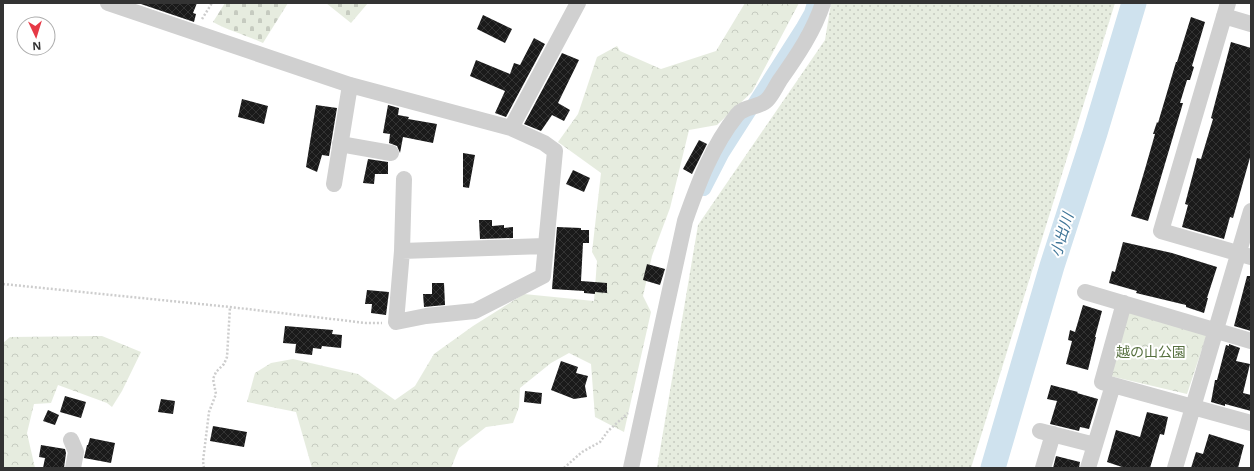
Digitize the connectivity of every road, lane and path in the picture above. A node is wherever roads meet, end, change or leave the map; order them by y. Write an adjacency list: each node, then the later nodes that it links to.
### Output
1 (108, 3): 7 (street)
2 (212, 3): 7 (path)
3 (578, 3): 9 (street)
4 (823, 3): 26 (street)
5 (1226, 10): 6 (street); 17 (street)
6 (1251, 24)
7 (193, 32): 8 (street)
8 (350, 85): 9 (street); 10 (street)
9 (511, 128): 15 (street)
10 (340, 144): 11 (street); 13 (street)
11 (391, 153)
12 (404, 179): 16 (street)
13 (334, 184)
14 (1251, 211): 17 (street)
15 (546, 246): 16 (street); 22 (street)
16 (402, 251): 22 (street)
17 (1245, 255): 23 (street)
18 (3, 284): 21 (path)
19 (1085, 292): 20 (street)
20 (1124, 303): 23 (street); 25 (street)
21 (230, 307): 22 (path); 32 (path)
22 (396, 322)
23 (1216, 330): 24 (street); 27 (street)
24 (1251, 341)
25 (1113, 385): 27 (street); 30 (street)
26 (646, 397): 33 (path); 34 (street)
27 (1193, 407): 28 (street); 37 (street)
28 (1251, 423)
29 (71, 440): 31 (street)
30 (1095, 446): 35 (street); 36 (street)
31 (73, 468)
32 (204, 468)
33 (564, 468)
34 (631, 468)
35 (1043, 468)
36 (1088, 468)
37 (1175, 468)

